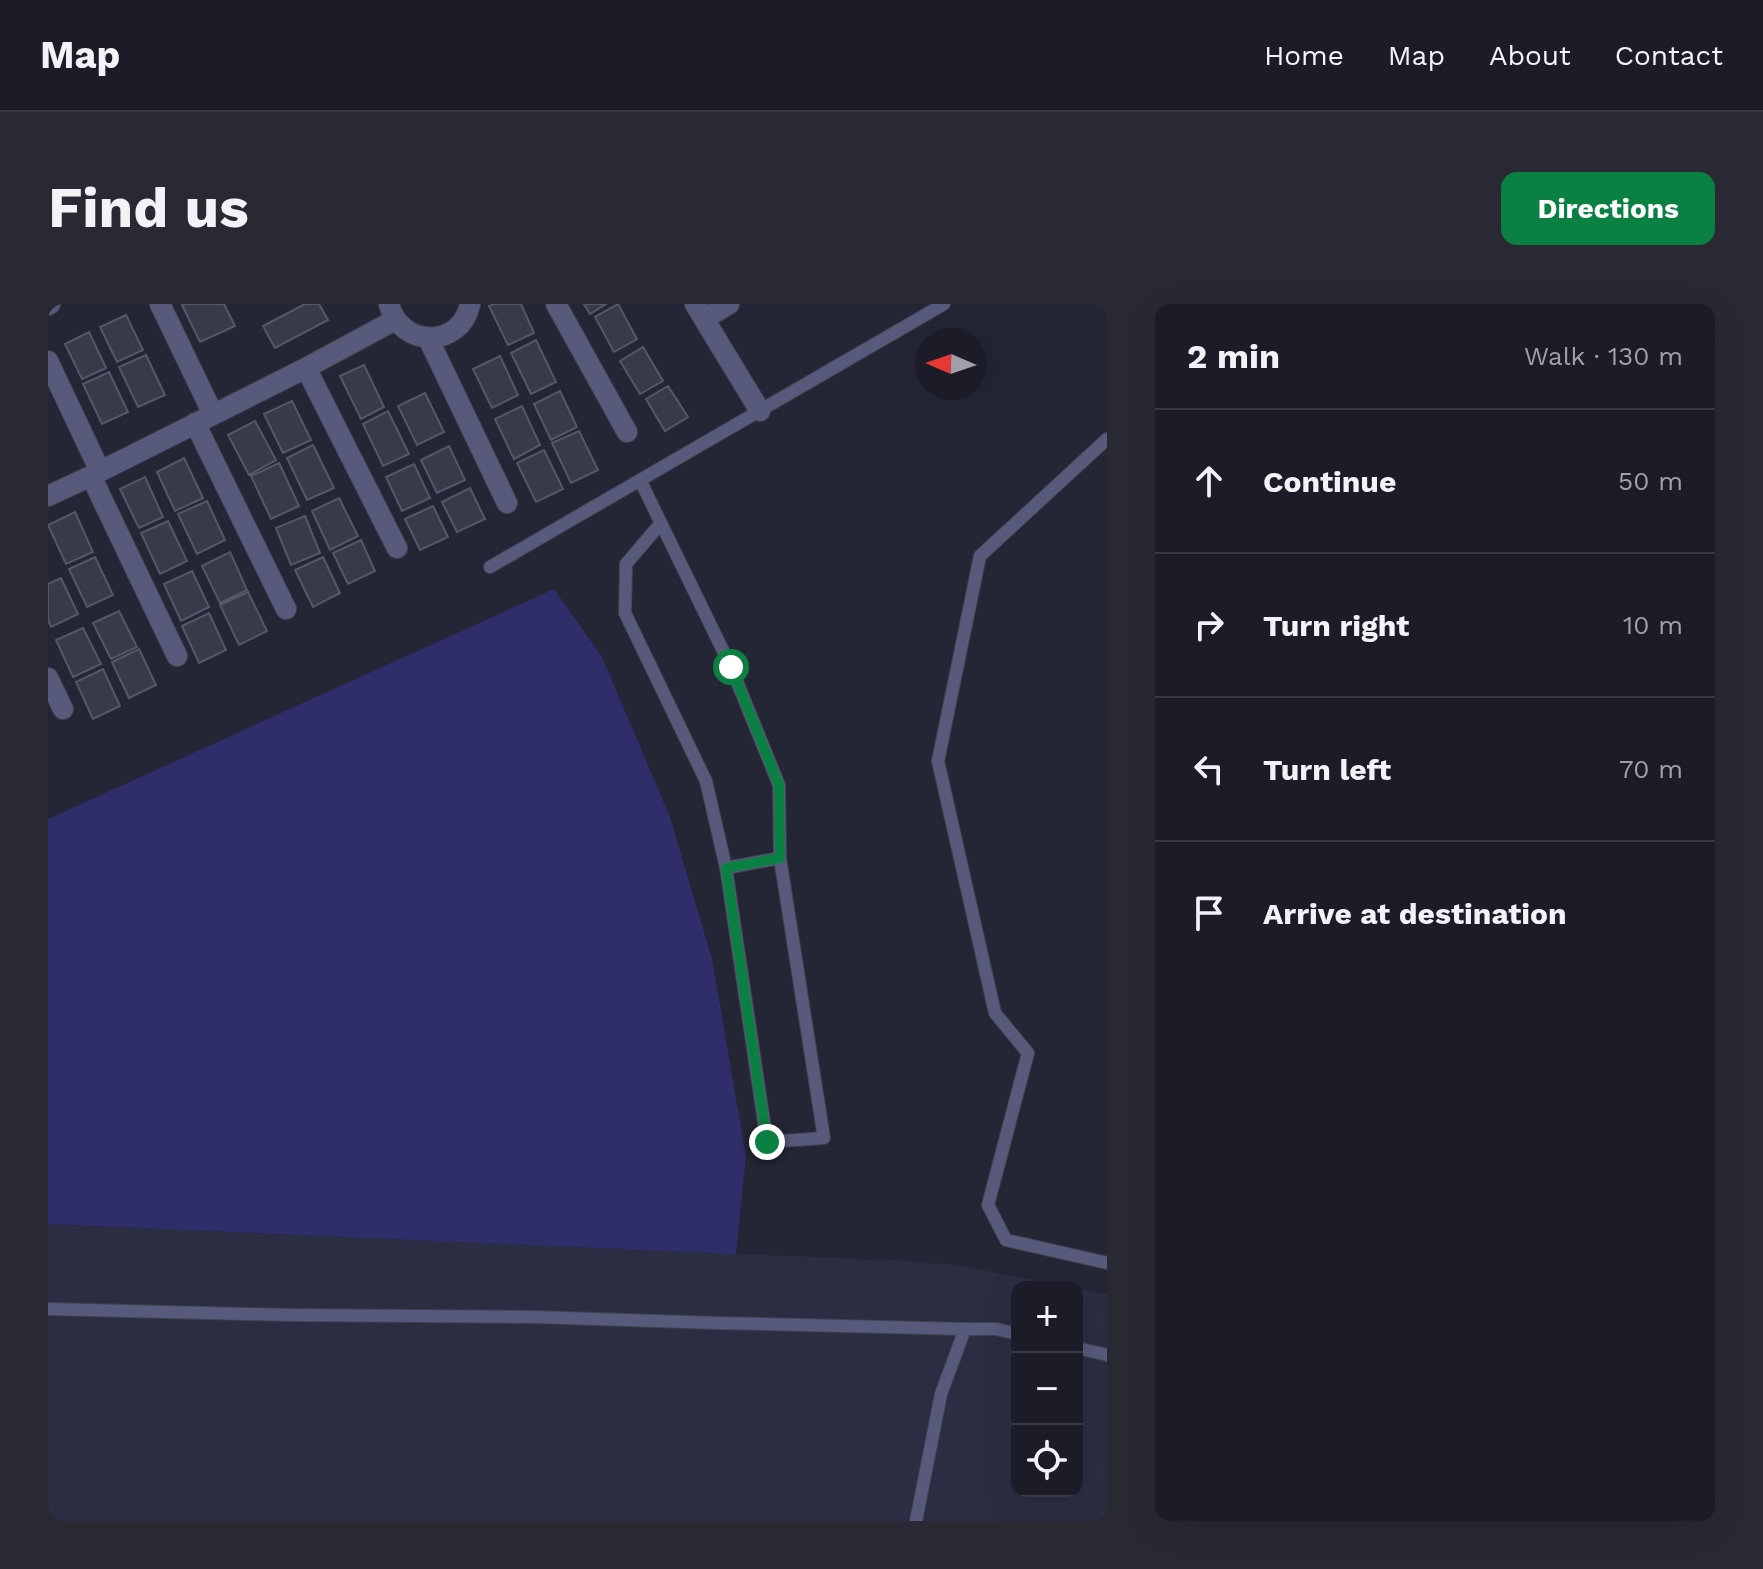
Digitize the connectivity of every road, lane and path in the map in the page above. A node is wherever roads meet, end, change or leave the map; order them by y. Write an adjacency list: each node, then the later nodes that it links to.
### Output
1 (160, 304): 12 (street)
2 (470, 304): 8 (street)
3 (556, 304): 13 (street)
4 (729, 304): 7 (street)
5 (944, 304): 11 (lane)
6 (392, 312): 8 (street); 10 (street)
7 (700, 312): 11 (street)
8 (428, 338): 18 (street)
9 (48, 361): 15 (street)
10 (306, 368): 12 (street); 20 (street)
11 (760, 411): 16 (lane)
12 (204, 418): 15 (street); 22 (street)
13 (627, 432)
14 (1107, 439): 28 (lane)
15 (96, 474): 17 (street); 23 (street)
16 (640, 480): 19 (lane); 21 (lane)
17 (48, 496)
18 (507, 503)
19 (661, 523): 26 (lane); 27 (lane)
20 (397, 548)
21 (490, 567)
22 (286, 609)
23 (177, 656)
24 (48, 678): 25 (street)
25 (63, 709)
26 (780, 858): 27 (lane); 27 (lane)
27 (726, 868)
28 (1107, 1263)
29 (48, 1309): 30 (lane)
30 (965, 1329): 31 (lane); 34 (lane)
31 (1011, 1333)
32 (1083, 1349): 33 (lane)
33 (1107, 1355)
34 (916, 1521)

